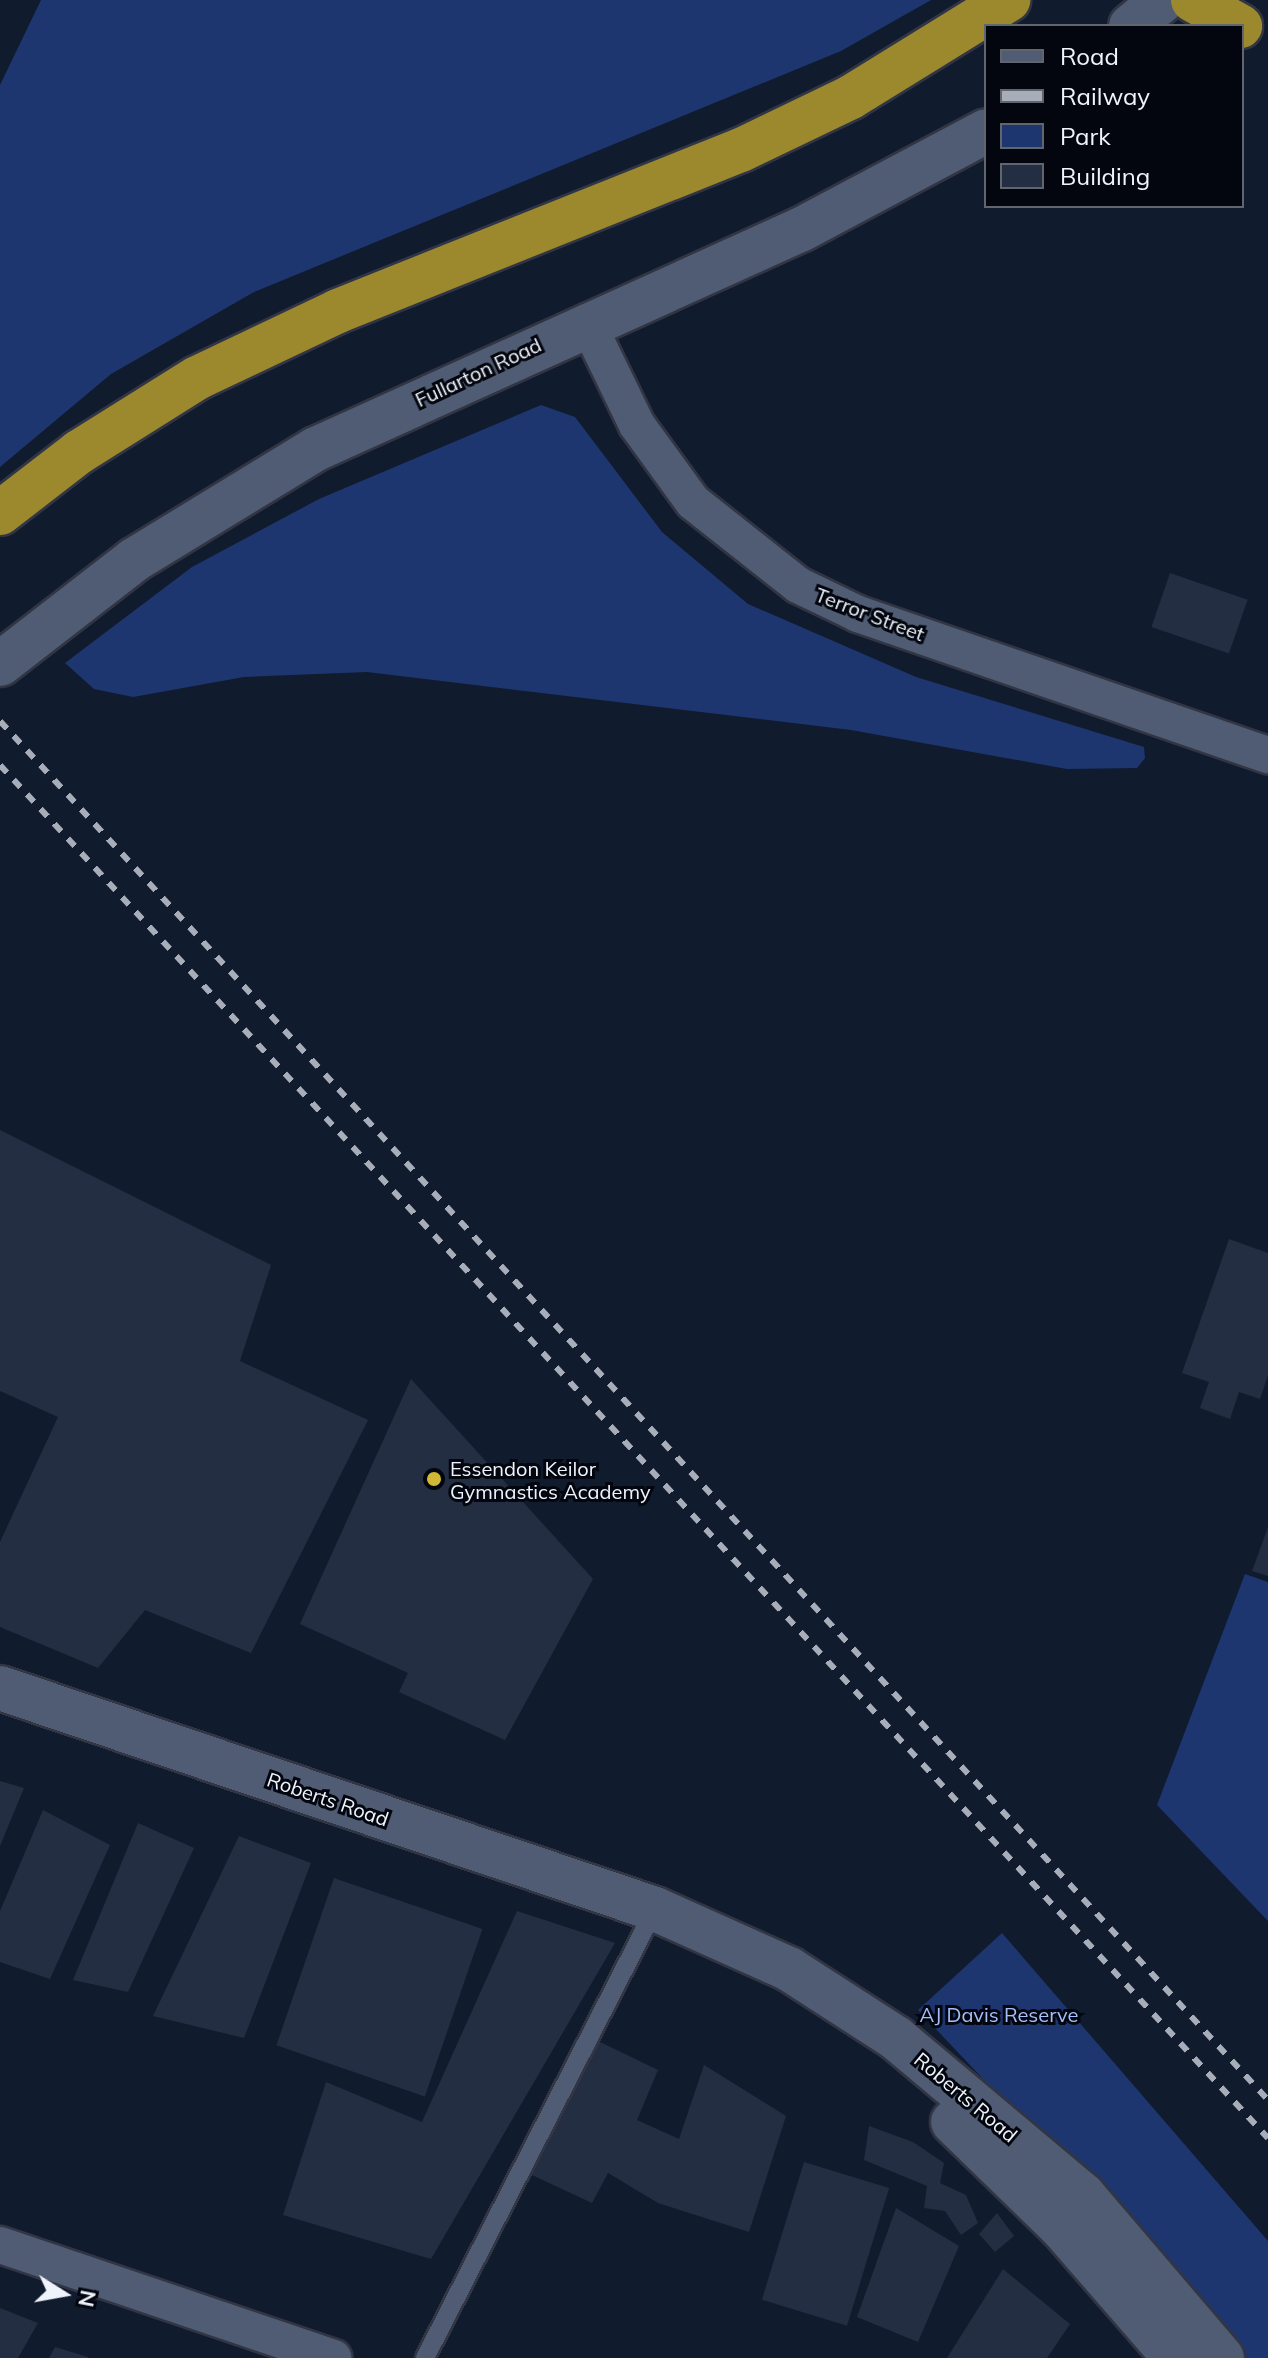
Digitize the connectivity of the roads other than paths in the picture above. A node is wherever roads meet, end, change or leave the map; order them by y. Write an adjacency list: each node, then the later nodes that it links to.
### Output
1 (1008, 0): 10 (highway)
2 (1163, 0): 4 (street)
3 (1193, 0): 5 (highway)
4 (1133, 24)
5 (1237, 24)
6 (1244, 28): 7 (highway)
7 (1268, 44)
8 (984, 132): 9 (street, Fullarton Road)
9 (587, 322): 11 (street, Fullarton Road); 12 (street, Terror Street)
10 (0, 513)
11 (0, 664)
12 (1268, 755)
13 (0, 1688): 14 (street, Roberts Road)
14 (655, 1909): 17 (lane); 18 (street, Roberts Road); 19 (street, Roberts Road)
15 (0, 2245): 16 (street)
16 (333, 2358)
17 (425, 2358)
18 (1175, 2358)
19 (1222, 2358)

